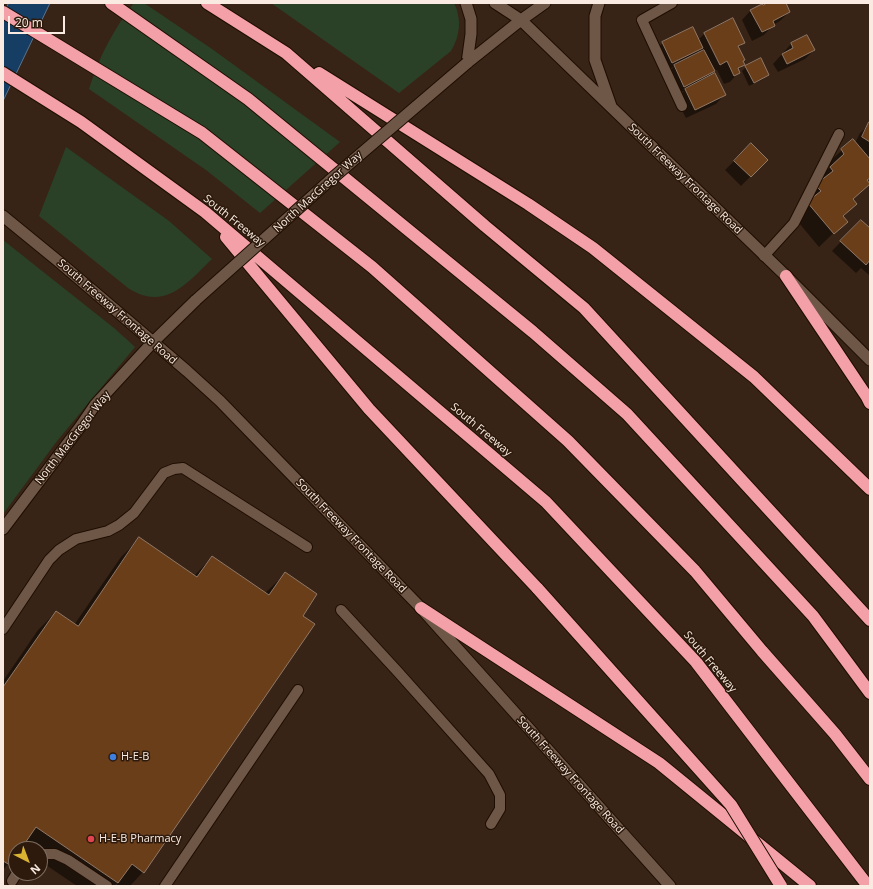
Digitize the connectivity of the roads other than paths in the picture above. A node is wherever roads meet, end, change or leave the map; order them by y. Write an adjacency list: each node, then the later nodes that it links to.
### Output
1 (111, 3): 31 (highway)
2 (207, 3): 10 (highway)
3 (466, 3): 11 (main road)
4 (495, 3): 9 (main road, South Freeway Frontage Road)
5 (544, 3): 9 (main road, North MacGregor Way)
6 (599, 3): 14 (main road)
7 (672, 3): 13 (lane)
8 (3, 12): 32 (highway)
9 (521, 20): 11 (main road, North MacGregor Way); 14 (main road, South Freeway Frontage Road)
10 (286, 53): 23 (highway); 28 (highway)
11 (467, 63): 20 (main road, North MacGregor Way, bridge)
12 (3, 73): 16 (highway, South Freeway)
13 (682, 106)
14 (612, 109): 18 (main road, South Freeway Frontage Road)
15 (838, 134): 18 (lane)
16 (205, 212): 38 (highway, bridge); 40 (highway, South Freeway)
17 (3, 216): 20 (main road, South Freeway Frontage Road)
18 (764, 256): 19 (main road, South Freeway Frontage Road)
19 (786, 276): 21 (main road, South Freeway Frontage Road); 22 (highway)
20 (152, 343): 24 (main road, North MacGregor Way); 26 (main road, South Freeway Frontage Road)
21 (870, 360)
22 (870, 403)
23 (870, 489)
24 (3, 529)
25 (307, 547): 29 (lane)
26 (421, 608): 37 (main road, South Freeway Frontage Road); 39 (highway)
27 (341, 610): 33 (lane)
28 (870, 620)
29 (3, 629)
30 (298, 690): 36 (lane)
31 (870, 693)
32 (870, 779)
33 (491, 824)
34 (48, 854): 35 (lane)
35 (107, 886)
36 (165, 886)
37 (670, 886)
38 (781, 886)
39 (810, 886)
40 (868, 886)

